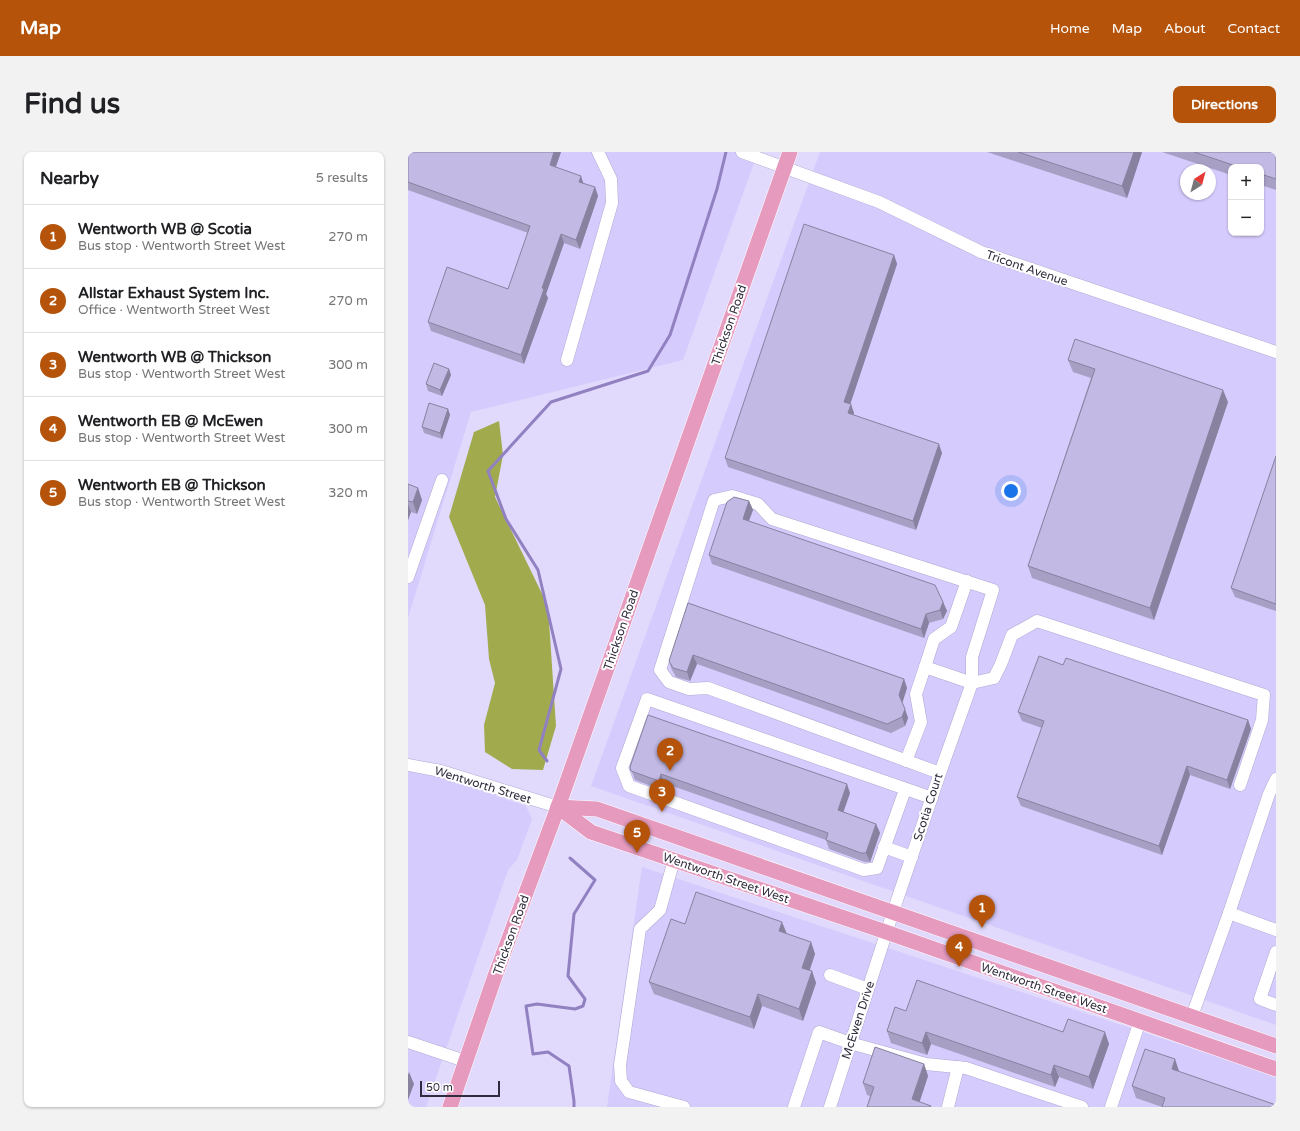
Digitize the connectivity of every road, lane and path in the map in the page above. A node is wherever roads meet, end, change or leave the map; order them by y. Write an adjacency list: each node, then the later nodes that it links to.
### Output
1 (598, 152): 6 (street)
2 (742, 152): 4 (street, Tricont Avenue)
3 (790, 152): 4 (main road, Thickson Road)
4 (785, 168): 5 (street, Tricont Avenue); 19 (main road, Thickson Road)
5 (1276, 352)
6 (567, 360)
7 (442, 480): 8 (street)
8 (408, 577)
9 (968, 581): 10 (street); 11 (street, Scotia Court); 12 (street)
10 (925, 667): 11 (street); 12 (street)
11 (972, 683): 14 (street, Scotia Court); 16 (street)
12 (906, 761): 14 (street)
13 (408, 765): 19 (street, Wentworth Street)
14 (940, 773): 18 (street, Scotia Court)
15 (1276, 779): 24 (street)
16 (1240, 784)
17 (905, 790): 18 (street); 20 (street); 20 (street)
18 (932, 798): 21 (street, Scotia Court)
19 (558, 807): 22 (main road, Wentworth Street West); 23 (main road, Wentworth Street West); 36 (main road, Thickson Road)
20 (884, 847): 21 (street)
21 (912, 857): 23 (street, Scotia Court)
22 (674, 860): 26 (main road, Wentworth Street West); 40 (street)
23 (892, 912): 26 (street, Scotia Court); 31 (main road, Wentworth Street West)
24 (1229, 913): 25 (street); 31 (street)
25 (1276, 930)
26 (886, 932): 29 (street, McEwen Drive); 32 (main road, Wentworth Street West)
27 (1276, 952): 30 (street)
28 (830, 975): 29 (street)
29 (868, 989): 34 (street, McEwen Drive)
30 (1276, 1005)
31 (1192, 1016): 35 (main road, Wentworth Street West)
32 (1140, 1022): 38 (main road, Wentworth Street West); 45 (street)
33 (408, 1042): 36 (street)
34 (850, 1043): 37 (street); 41 (street); 42 (street, McEwen Drive)
35 (1276, 1046)
36 (465, 1061): 39 (main road, Thickson Road)
37 (958, 1067): 43 (street); 44 (street)
38 (1276, 1069)
39 (450, 1107)
40 (684, 1107)
41 (794, 1107)
42 (830, 1107)
43 (948, 1107)
44 (1082, 1107)
45 (1111, 1107)

